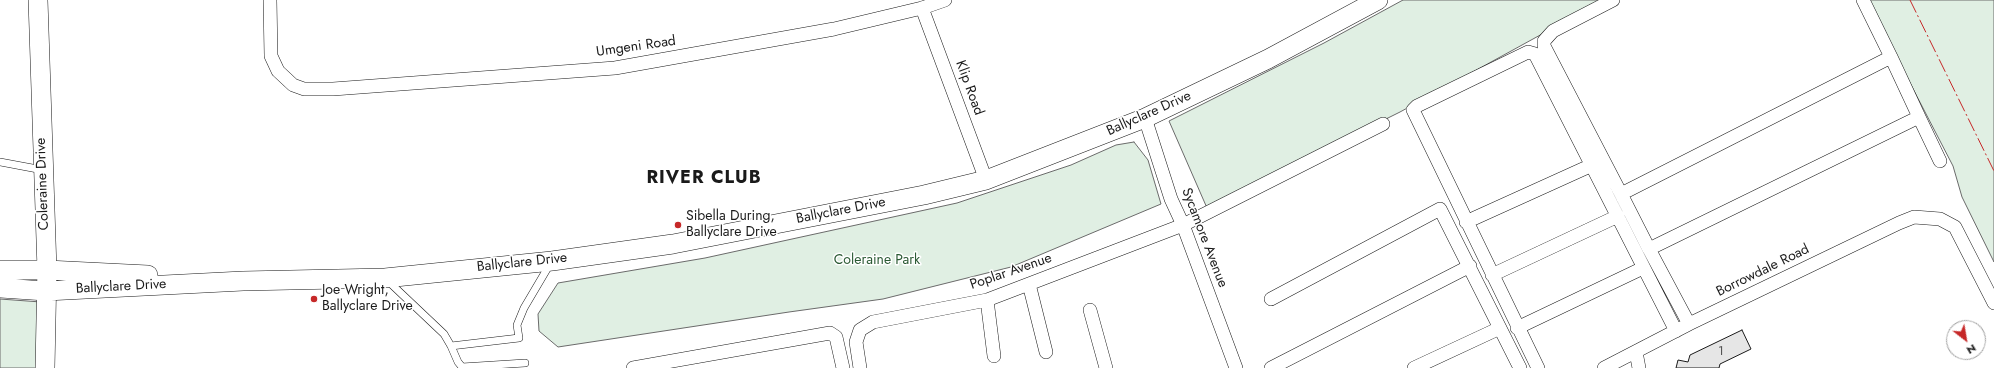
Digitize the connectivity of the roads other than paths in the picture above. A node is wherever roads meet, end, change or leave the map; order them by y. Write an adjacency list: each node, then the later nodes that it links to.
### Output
1 (38, 0): 15 (street, Coleraine Drive)
2 (270, 0): 7 (street, Umgeni Road)
3 (945, 0): 7 (street, Umgeni Road)
4 (1378, 0): 10 (street, Ballyclare Drive)
5 (1613, 0): 17 (street)
6 (1863, 0): 8 (street)
7 (922, 8): 16 (street, Klip Road)
8 (1891, 57): 9 (street); 17 (street)
9 (1919, 117): 12 (street); 21 (street)
10 (1145, 118): 16 (street, Ballyclare Drive); 20 (street, Sycamore Avenue)
11 (1383, 124): 20 (street, Poplar Avenue)
12 (1940, 161)
13 (0, 162): 15 (lane)
14 (1592, 165): 18 (street); 19 (street); 19 (street)
15 (43, 170): 26 (street, Coleraine Drive)
16 (986, 180): 22 (street, Ballyclare Drive)
17 (1621, 194): 21 (street)
18 (1618, 216): 24 (street); 27 (street)
19 (1466, 222): 27 (street)
20 (1183, 225): 30 (street, Poplar Avenue); 51 (street, Sycamore Avenue)
21 (1649, 249): 37 (street)
22 (552, 261): 28 (street, Ballyclare Drive); 41 (lane)
23 (1470, 266): 33 (street); 38 (street); 52 (street)
24 (1643, 268): 39 (street); 40 (street)
25 (0, 270): 26 (street, Ballyclare Drive)
26 (46, 270): 29 (street, Ballyclare Drive); 32 (street, Coleraine Drive)
27 (1492, 275): 39 (street)
28 (385, 278): 29 (street, Ballyclare Drive); 41 (lane)
29 (243, 281): 32 (street, Ballyclare Drive)
30 (1029, 284): 34 (street, Poplar Avenue); 42 (street)
31 (0, 288): 32 (street, Ballyclare Drive)
32 (46, 291): 46 (street, Coleraine Drive)
33 (1271, 299)
34 (988, 300): 44 (street); 49 (street, Poplar Avenue)
35 (1994, 303): 37 (street, Borrowdale Road)
36 (1090, 310): 50 (street)
37 (1689, 324): 40 (street, Borrowdale Road)
38 (1500, 328): 53 (street); 54 (street)
39 (1517, 328): 55 (street)
40 (1676, 331): 43 (street, Borrowdale Road)
41 (451, 346): 45 (lane)
42 (1046, 352)
43 (1636, 352): 56 (street, Borrowdale Road); 57 (street)
44 (994, 356)
45 (525, 363)
46 (45, 368)
47 (633, 368): 48 (street)
48 (843, 368)
49 (860, 368)
50 (1106, 368)
51 (1236, 368)
52 (1272, 368)
53 (1414, 368)
54 (1520, 368)
55 (1538, 368)
56 (1604, 368)
57 (1639, 368)

